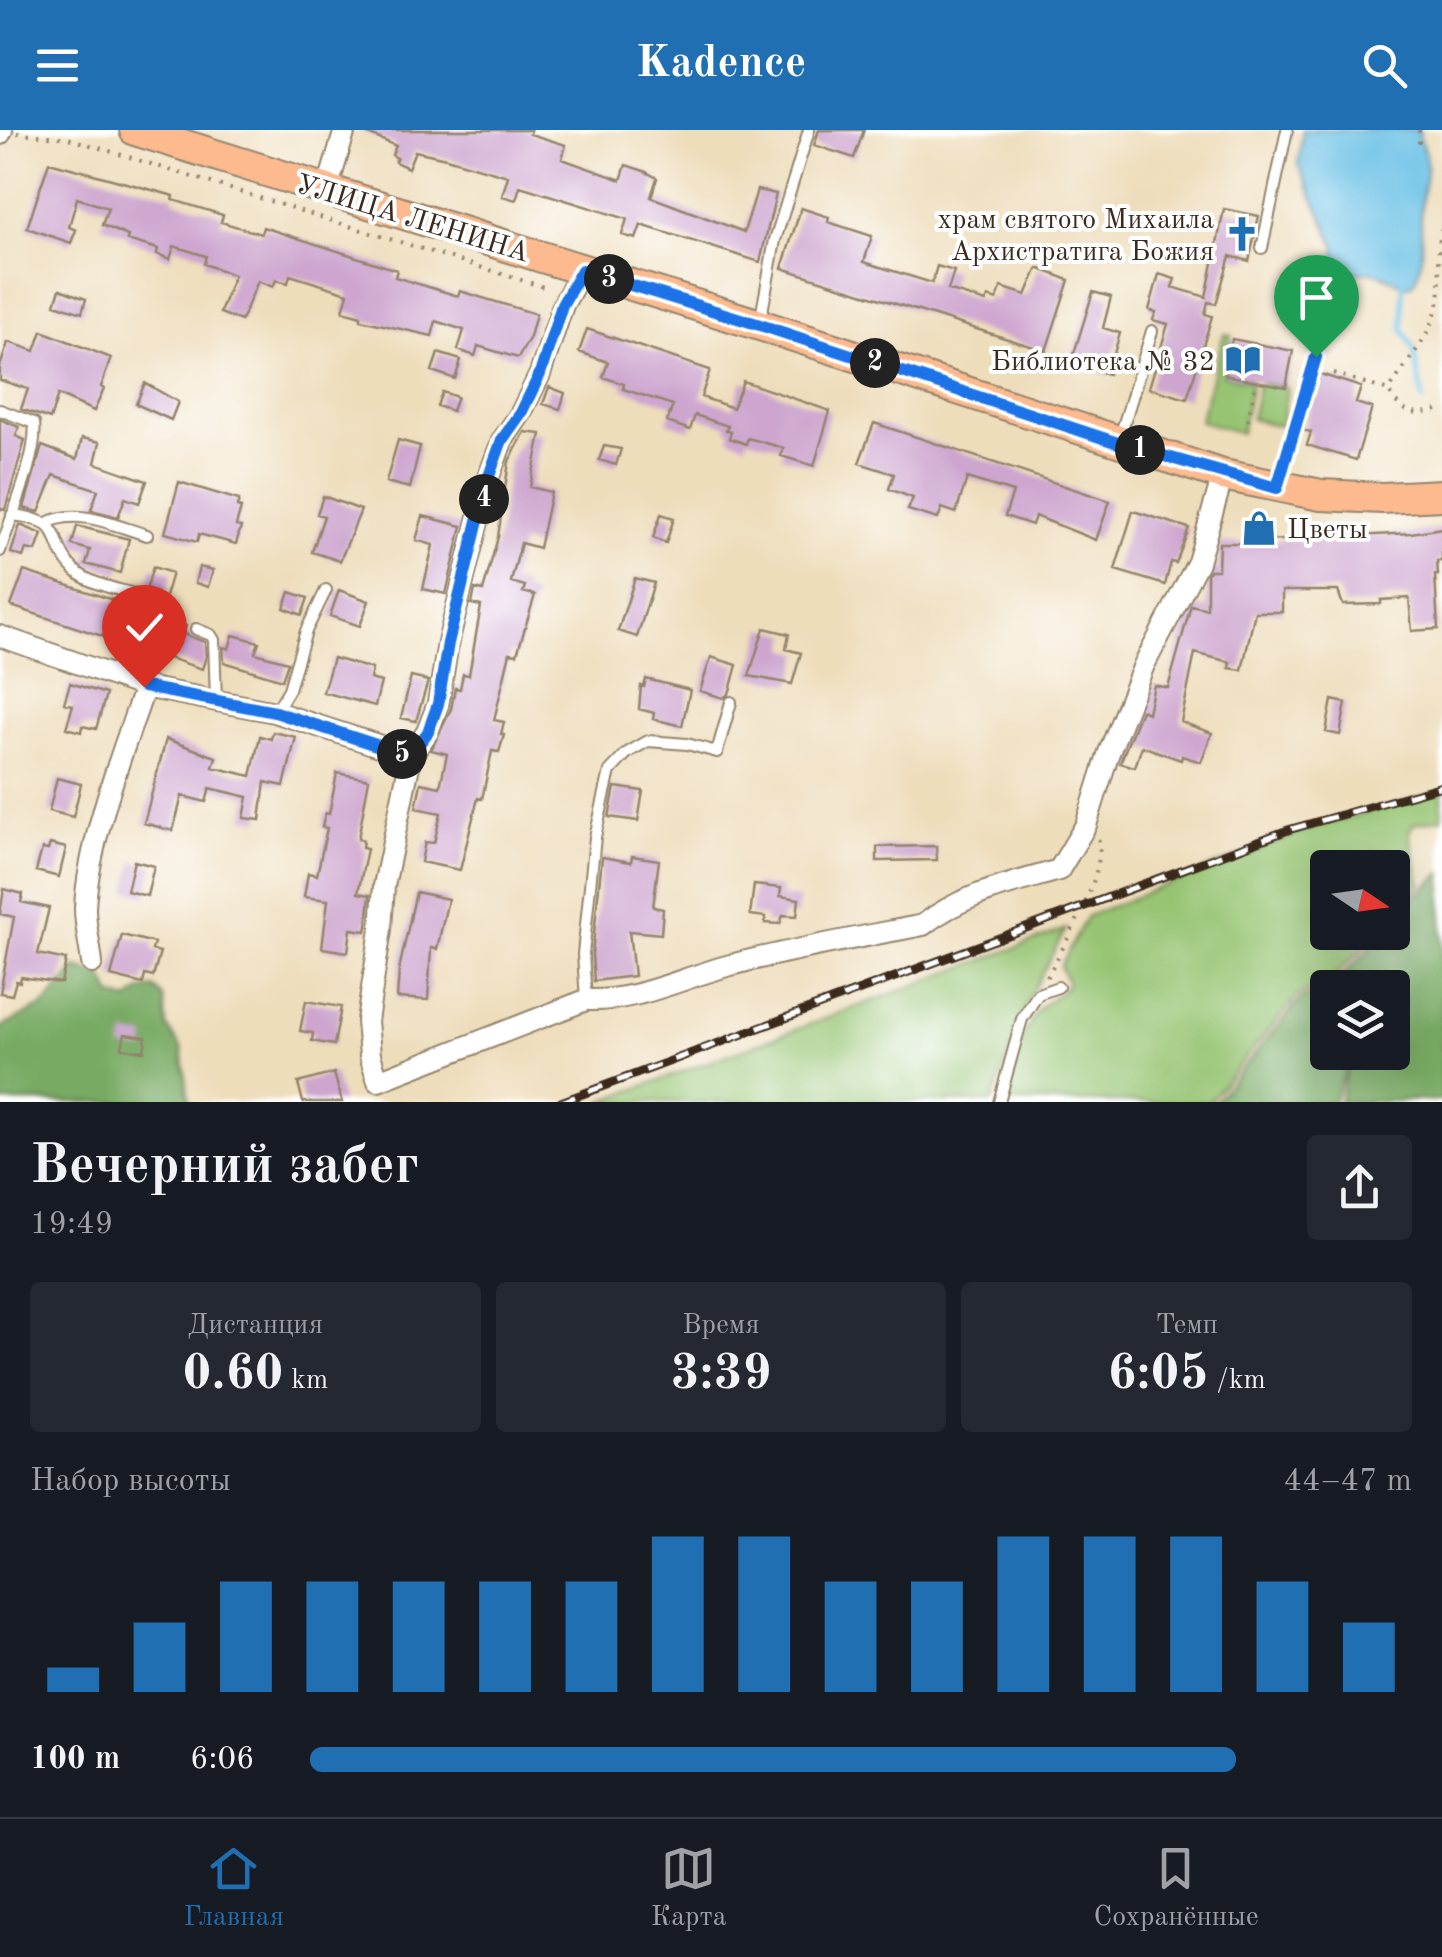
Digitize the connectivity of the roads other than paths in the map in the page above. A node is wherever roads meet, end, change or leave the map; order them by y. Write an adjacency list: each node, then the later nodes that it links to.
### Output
1 (135, 130): 5 (main road, УЛИЦА ЛЕНИНА)
2 (345, 130): 5 (street)
3 (809, 130): 8 (lane)
4 (1288, 130): 6 (lane)
5 (327, 190): 7 (main road, УЛИЦА ЛЕНИНА)
6 (1262, 248)
7 (575, 282): 8 (main road, УЛИЦА ЛЕНИНА); 28 (street)
8 (760, 325): 12 (main road, УЛИЦА ЛЕНИНА)
9 (1152, 331): 12 (lane)
10 (1316, 357): 14 (lane)
11 (0, 410): 16 (lane)
12 (1118, 443): 13 (main road, УЛИЦА ЛЕНИНА)
13 (1223, 475): 14 (main road, УЛИЦА ЛЕНИНА); 31 (street)
14 (1277, 488): 15 (main road, УЛИЦА ЛЕНИНА)
15 (1442, 495)
16 (12, 514): 17 (lane); 19 (lane)
17 (47, 523): 18 (lane); 21 (lane)
18 (147, 536)
19 (0, 551)
20 (326, 590): 27 (lane)
21 (137, 595)
22 (196, 629): 25 (lane)
23 (0, 636): 24 (street)
24 (144, 687): 25 (street); 29 (street)
25 (216, 701): 27 (street)
26 (732, 702): 31 (lane)
27 (275, 712): 28 (street)
28 (410, 756): 31 (street)
29 (92, 963)
30 (1058, 987): 32 (lane)
31 (586, 1000)
32 (998, 1102)

